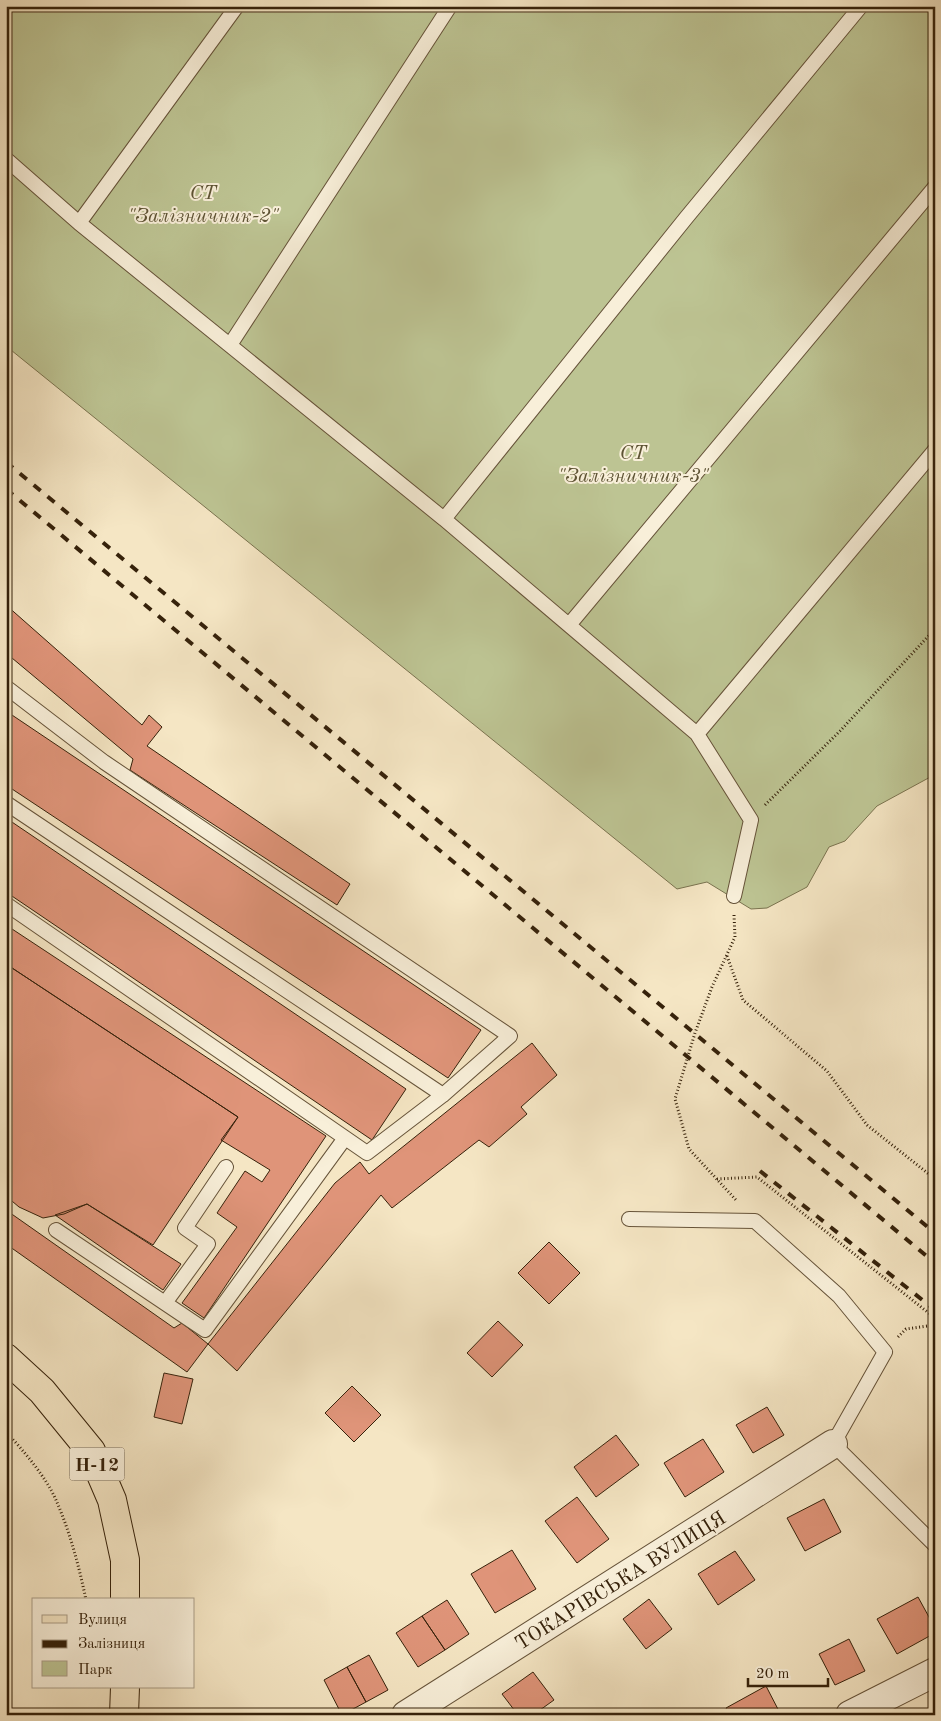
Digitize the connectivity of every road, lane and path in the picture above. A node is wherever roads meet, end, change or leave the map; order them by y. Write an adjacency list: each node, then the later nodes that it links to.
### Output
1 (238, 6): 6 (lane)
2 (450, 6): 7 (lane)
3 (860, 6): 9 (lane)
4 (6, 159): 6 (lane)
5 (935, 187): 10 (lane)
6 (79, 223): 7 (lane)
7 (230, 345): 9 (lane)
8 (935, 450): 13 (lane)
9 (444, 520): 10 (lane)
10 (569, 626): 13 (lane)
11 (935, 629): 15 (path)
12 (6, 687): 19 (lane)
13 (697, 734): 15 (lane)
14 (6, 803): 19 (lane)
15 (751, 820): 16 (lane)
16 (734, 896): 18 (path)
17 (6, 904): 20 (lane)
18 (726, 955): 22 (path); 23 (path)
19 (443, 1096): 20 (lane)
20 (345, 1138): 27 (lane)
21 (226, 1167): 27 (lane)
22 (717, 1179): 25 (path); 28 (path)
23 (935, 1179)
24 (629, 1218): 25 (lane)
25 (755, 1221): 30 (lane)
26 (56, 1230): 27 (lane)
27 (165, 1303)
28 (935, 1318)
29 (935, 1325): 30 (path)
30 (885, 1352): 33 (lane)
31 (6, 1358): 36 (main road, Н-12)
32 (6, 1432): 35 (path)
33 (833, 1444): 34 (lane); 40 (street, ТОКАРІВСЬКА ВУЛИЦЯ)
34 (935, 1545)
35 (86, 1598)
36 (125, 1598)
37 (935, 1672): 41 (street)
38 (125, 1688): 39 (main road)
39 (124, 1715)
40 (406, 1715)
41 (850, 1715)

